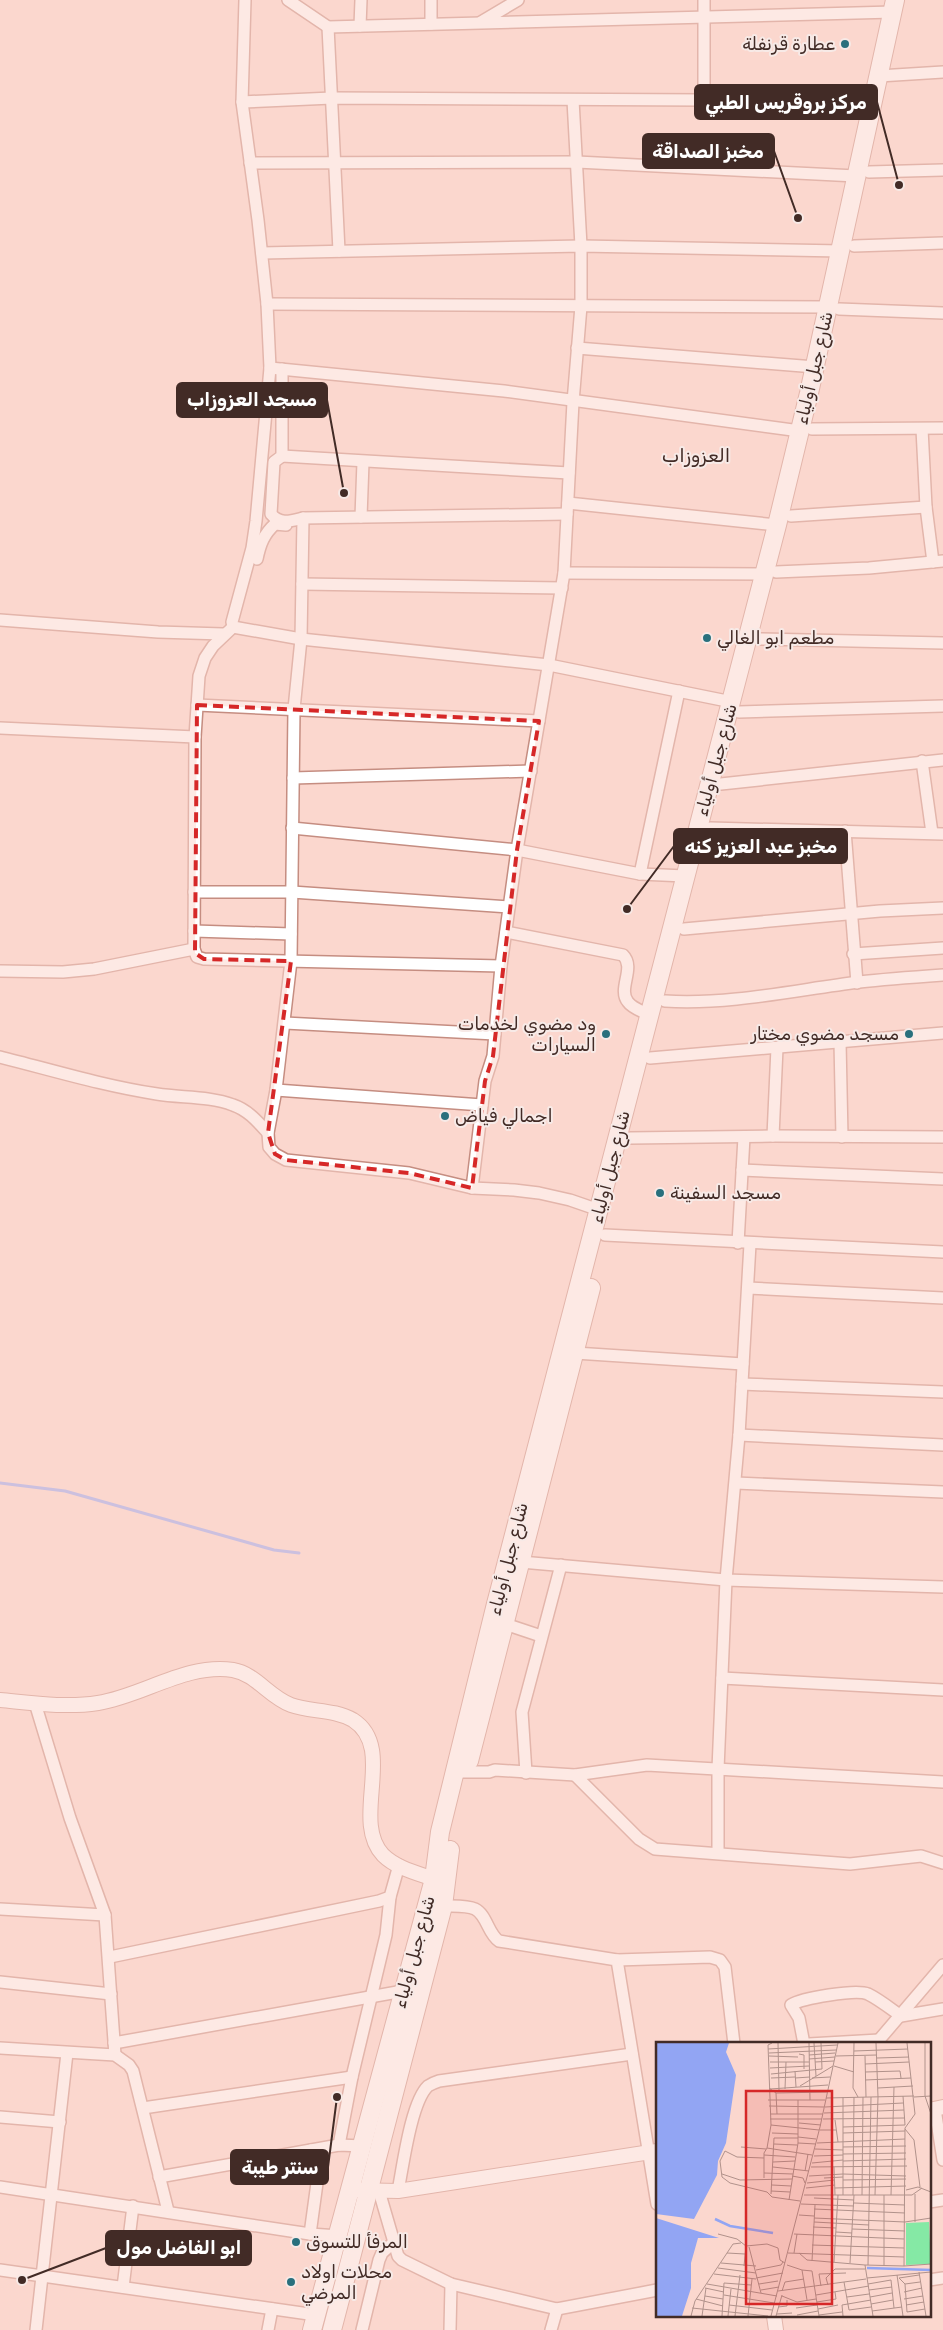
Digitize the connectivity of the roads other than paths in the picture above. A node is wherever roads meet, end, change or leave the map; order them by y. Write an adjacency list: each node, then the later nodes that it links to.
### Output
1 (245, 0): 20 (street)
2 (288, 0): 13 (street)
3 (361, 0): 12 (street)
4 (431, 0): 11 (street)
5 (518, 0): 10 (street)
6 (704, 0): 9 (street)
7 (906, 0): 15 (main road, شارع جبل أولياء)
8 (894, 6): 9 (street); 15 (main road, شارع جبل أولياء)
9 (704, 16): 10 (street); 19 (street)
10 (481, 22): 11 (street)
11 (431, 24): 12 (street)
12 (360, 26): 13 (street)
13 (328, 27): 17 (street)
14 (943, 72): 15 (street)
15 (884, 76): 16 (main road, شارع جبل أولياء); 25 (main road, شارع جبل أولياء)
16 (874, 97): 19 (street); 25 (main road, شارع جبل أولياء)
17 (332, 98): 18 (street); 20 (street); 21 (street)
18 (573, 100): 19 (street); 22 (street)
19 (704, 100)
20 (242, 102): 23 (street)
21 (335, 162): 22 (street); 23 (street); 29 (street)
22 (577, 162): 25 (street); 27 (street)
23 (250, 163): 30 (street)
24 (943, 170): 25 (street)
25 (863, 174): 28 (main road, شارع جبل أولياء)
26 (943, 243): 28 (street)
27 (581, 246): 28 (street); 29 (street); 32 (street)
28 (847, 248): 33 (main road, شارع جبل أولياء)
29 (339, 251): 30 (street)
30 (262, 253): 31 (street)
31 (267, 304): 32 (street); 37 (street)
32 (581, 306): 33 (street); 35 (street)
33 (834, 308): 34 (street); 36 (main road, شارع جبل أولياء); 42 (main road, شارع جبل أولياء)
34 (943, 313)
35 (577, 348): 36 (street); 39 (street)
36 (815, 367): 42 (main road, شارع جبل أولياء)
37 (270, 368): 38 (street); 54 (street)
38 (282, 369): 39 (street); 43 (street)
39 (573, 402): 42 (street); 45 (street)
40 (943, 428): 41 (street)
41 (922, 429): 42 (street); 46 (street)
42 (806, 430): 49 (main road, شارع جبل أولياء)
43 (282, 456): 44 (street); 50 (street)
44 (363, 462): 45 (street); 48 (street)
45 (569, 473): 47 (street)
46 (926, 507): 49 (street); 51 (street)
47 (568, 508): 48 (street); 49 (street); 52 (street)
48 (362, 517): 50 (street)
49 (784, 520): 53 (main road, شارع جبل أولياء)
50 (303, 521): 54 (street); 55 (street)
51 (938, 562): 53 (street)
52 (564, 573): 53 (street); 56 (street)
53 (770, 573): 61 (main road, شارع جبل أولياء); 67 (main road, شارع جبل أولياء)
54 (243, 584): 58 (street)
55 (302, 584): 56 (street); 60 (street)
56 (562, 588): 63 (street)
57 (0, 620): 59 (street)
58 (233, 627): 59 (street); 60 (street)
59 (223, 634): 65 (street)
60 (301, 639): 63 (street); 68 (street)
61 (759, 639): 62 (street); 67 (main road, شارع جبل أولياء)
62 (943, 643)
63 (550, 665): 64 (street); 69 (street)
64 (679, 691): 67 (street); 83 (street)
65 (197, 705): 68 (street); 71 (street)
66 (943, 706): 67 (street)
67 (735, 707): 73 (main road, شارع جبل أولياء)
68 (294, 709): 69 (street); 76 (street)
69 (540, 721): 75 (street)
70 (0, 728): 71 (street)
71 (195, 736): 85 (street)
72 (943, 760): 74 (street)
73 (721, 761): 77 (main road, شارع جبل أولياء); 84 (main road, شارع جبل أولياء)
74 (922, 761): 77 (street); 81 (street)
75 (531, 771): 76 (street); 82 (street)
76 (293, 778): 78 (street)
77 (721, 784): 79 (main road, شارع جبل أولياء)
78 (292, 828): 82 (street); 86 (street)
79 (710, 828): 80 (street); 90 (main road, شارع جبل أولياء)
80 (844, 832): 81 (street); 89 (street)
81 (938, 834)
82 (517, 850): 83 (street); 87 (street)
83 (640, 874): 84 (street)
84 (685, 876): 103 (main road, شارع جبل أولياء)
85 (194, 892): 86 (street); 91 (street)
86 (292, 892): 87 (street); 93 (street)
87 (510, 907): 92 (street)
88 (943, 908): 89 (street)
89 (850, 914): 90 (street); 96 (street)
90 (684, 929): 102 (main road, شارع جبل أولياء)
91 (194, 931): 93 (street); 94 (street)
92 (506, 932): 98 (street); 103 (street)
93 (292, 934): 97 (street)
94 (194, 948): 97 (street); 99 (street)
95 (943, 948): 96 (street)
96 (853, 954): 101 (street)
97 (291, 961): 98 (street); 104 (street)
98 (501, 966): 106 (street)
99 (0, 971)
100 (943, 974): 101 (street)
101 (857, 983): 102 (street)
102 (665, 1001): 110 (main road, شارع جبل أولياء)
103 (649, 1015): 122 (main road, شارع جبل أولياء)
104 (285, 1023): 106 (street); 111 (street)
105 (943, 1033): 107 (street)
106 (495, 1034): 112 (street)
107 (840, 1042): 108 (street); 116 (street)
108 (777, 1048): 110 (street); 114 (street)
109 (0, 1057): 113 (street)
110 (650, 1058): 118 (main road, شارع جبل أولياء)
111 (276, 1090): 112 (street); 113 (street)
112 (482, 1104): 121 (street)
113 (268, 1134): 121 (street)
114 (773, 1136): 115 (street); 116 (street)
115 (744, 1137): 118 (street); 119 (street)
116 (842, 1137): 117 (street)
117 (943, 1137)
118 (630, 1138): 123 (main road, شارع جبل أولياء)
119 (742, 1170): 120 (street); 124 (street)
120 (943, 1179)
121 (472, 1188): 122 (street)
122 (599, 1210): 147 (main road, شارع جبل أولياء)
123 (605, 1235): 124 (street); 128 (main road, شارع جبل أولياء)
124 (744, 1244): 125 (street); 126 (street)
125 (943, 1252)
126 (748, 1288): 127 (street); 129 (street)
127 (943, 1298)
128 (575, 1353): 129 (street); 136 (main road, شارع جبل أولياء)
129 (743, 1364): 130 (street)
130 (742, 1384): 131 (street); 132 (street)
131 (943, 1392)
132 (739, 1435): 133 (street); 134 (street)
133 (943, 1445)
134 (736, 1483): 135 (street); 138 (street)
135 (943, 1492)
136 (521, 1562): 137 (street); 140 (main road, شارع جبل أولياء)
137 (561, 1566): 138 (street); 141 (street)
138 (726, 1580): 139 (street); 142 (street)
139 (943, 1587)
140 (505, 1624): 141 (street); 147 (main road, شارع جبل أولياء)
141 (541, 1636): 148 (street)
142 (722, 1678): 143 (street); 146 (street)
143 (943, 1690)
144 (0, 1700): 145 (street)
145 (36, 1704): 153 (street); 158 (street)
146 (718, 1769): 149 (street); 150 (street); 151 (street)
147 (460, 1772): 148 (street); 154 (main road, شارع جبل أولياء); 156 (main road, شارع جبل أولياء)
148 (526, 1773): 149 (street)
149 (575, 1775): 151 (street)
150 (943, 1782)
151 (718, 1853): 152 (street)
152 (943, 1863)
153 (399, 1865): 154 (street); 155 (street)
154 (434, 1879): 163 (main road, شارع جبل أولياء)
155 (390, 1896): 159 (street); 165 (street)
156 (443, 1906): 160 (street); 188 (main road, شارع جبل أولياء)
157 (0, 1909): 158 (street)
158 (106, 1916): 159 (street)
159 (110, 1957): 164 (street)
160 (617, 1960): 168 (street); 174 (street)
161 (943, 1965): 167 (street)
162 (0, 1982): 164 (street)
163 (403, 1991): 165 (street); 182 (main road, شارع جبل أولياء)
164 (111, 1994): 171 (street)
165 (372, 1996): 171 (street); 176 (street)
166 (943, 2009): 167 (street)
167 (901, 2016): 169 (street); 170 (street)
168 (734, 2042)
169 (804, 2042)
170 (879, 2042)
171 (114, 2043): 175 (street)
172 (0, 2048): 173 (street)
173 (67, 2053): 175 (street); 180 (street)
174 (632, 2054): 184 (street); 189 (street)
175 (115, 2055): 177 (street)
176 (352, 2077): 177 (street); 181 (street)
177 (143, 2108): 186 (street)
178 (936, 2109): 185 (street)
179 (0, 2117): 180 (street)
180 (60, 2122): 191 (street)
181 (339, 2146): 182 (street); 183 (street)
182 (363, 2146): 188 (main road, شارع جبل أولياء)
183 (311, 2150): 186 (street); 196 (street)
184 (653, 2152): 189 (street); 190 (street)
185 (943, 2160)
186 (159, 2176): 195 (street)
187 (0, 2187): 191 (street)
188 (366, 2191): 189 (street); 197 (main road, شارع جبل أولياء); 198 (street); 211 (main road, شارع جبل أولياء)
189 (398, 2191)
190 (656, 2191)
191 (51, 2194): 194 (street); 200 (street)
192 (943, 2200): 193 (street)
193 (930, 2202)
194 (133, 2206): 195 (street); 204 (street)
195 (168, 2211): 196 (street)
196 (310, 2234): 197 (street)
197 (339, 2236): 208 (main road, شارع جبل أولياء)
198 (394, 2242): 203 (street); 212 (street)
199 (0, 2270): 200 (street)
200 (42, 2276): 204 (street); 209 (street)
201 (943, 2278): 202 (street)
202 (930, 2280)
203 (451, 2284): 207 (street); 213 (street)
204 (122, 2288): 206 (street)
205 (656, 2290): 207 (street)
206 (272, 2309): 208 (street); 210 (street)
207 (557, 2309): 214 (street)
208 (314, 2323)
209 (36, 2330)
210 (268, 2330)
211 (332, 2330)
212 (362, 2330)
213 (450, 2330)
214 (551, 2330)

